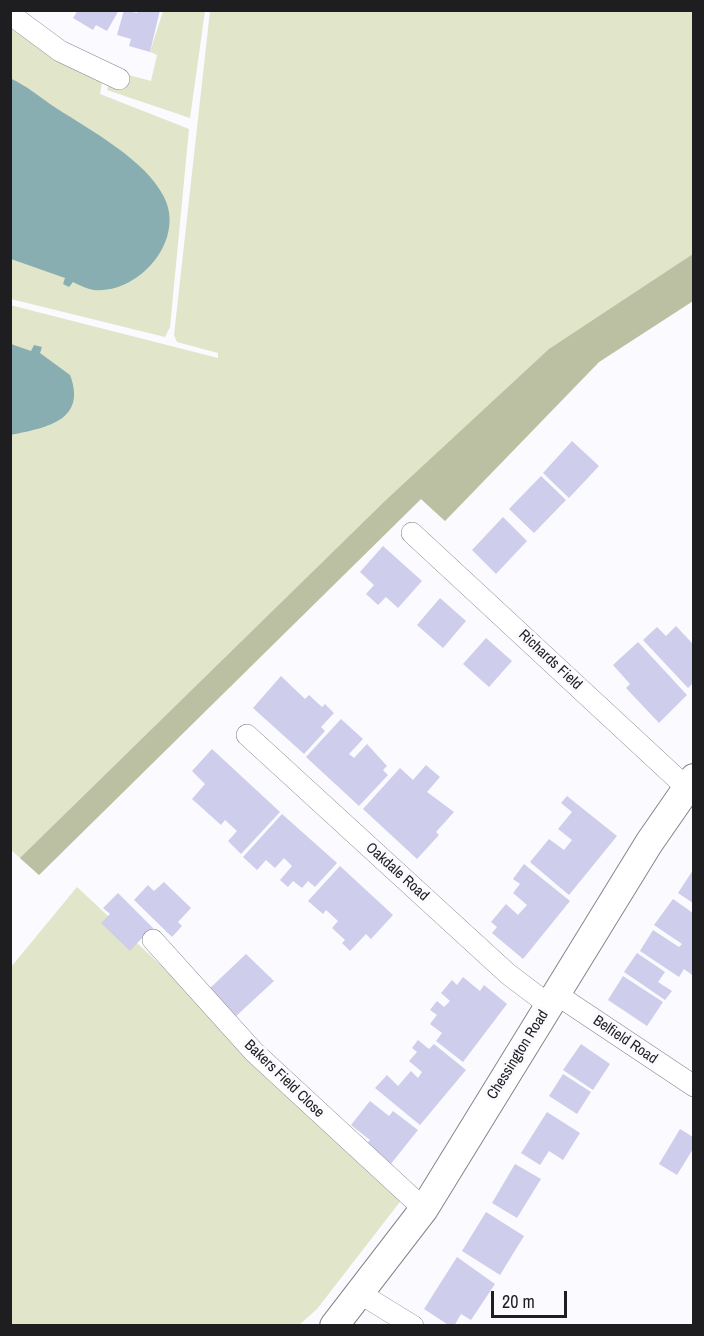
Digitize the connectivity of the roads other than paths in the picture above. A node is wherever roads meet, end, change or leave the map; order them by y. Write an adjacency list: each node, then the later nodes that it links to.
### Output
1 (10, 14): 2 (street)
2 (119, 79)
3 (412, 533): 5 (street, Richards Field)
4 (247, 735): 7 (street, Oakdale Road)
5 (690, 783): 7 (main road, Chessington Road)
6 (153, 940): 9 (street, Bakers Field Close)
7 (553, 999): 8 (street, Belfield Road); 9 (main road, Chessington Road)
8 (693, 1086)
9 (424, 1209): 10 (main road, Chessington Road)
10 (361, 1294): 11 (main road, Chessington Road); 12 (street)
11 (334, 1326)
12 (413, 1326)

